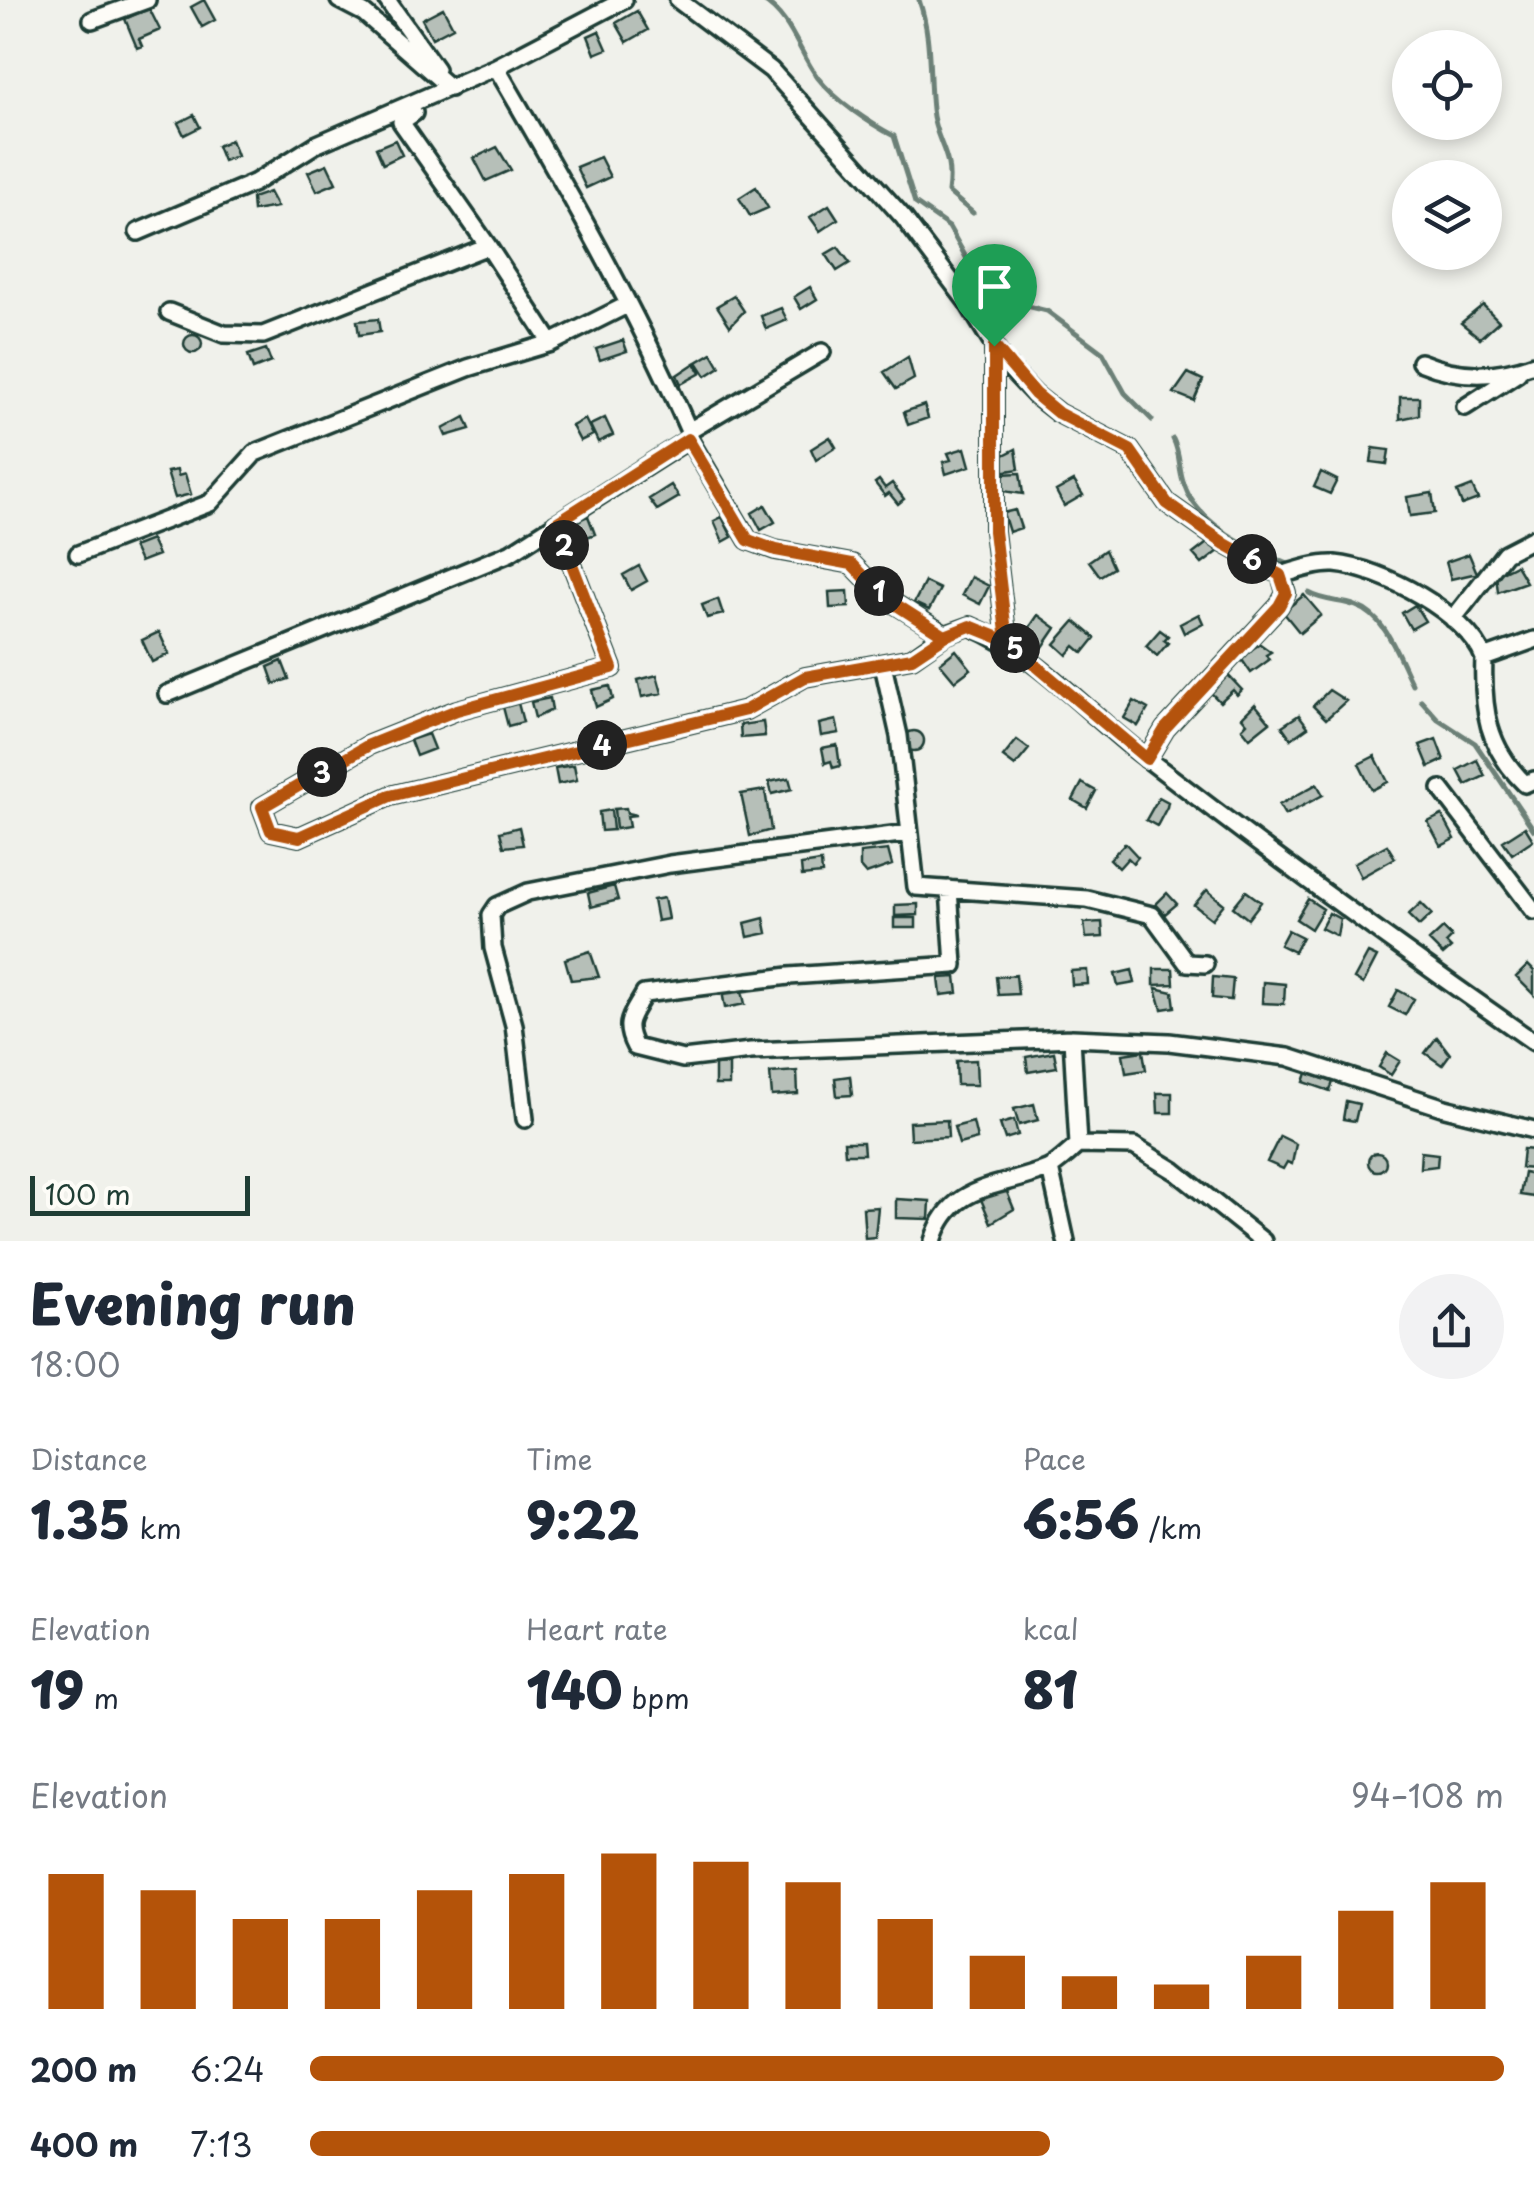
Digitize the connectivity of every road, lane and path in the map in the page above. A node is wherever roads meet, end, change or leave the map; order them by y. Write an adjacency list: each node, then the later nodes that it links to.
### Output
1 (147, 0): 7 (street)
2 (339, 0): 10 (street)
3 (387, 0): 10 (street)
4 (624, 0): 9 (street)
5 (678, 0): 8 (street)
6 (700, 0): 8 (street)
7 (92, 20)
8 (725, 35): 16 (street)
9 (496, 68): 10 (street); 13 (street)
10 (450, 88): 11 (street); 12 (street)
11 (138, 232)
12 (488, 246): 14 (street); 15 (street)
13 (627, 305): 15 (street); 21 (street)
14 (170, 312)
15 (551, 343): 24 (street)
16 (994, 346): 25 (street); 29 (street)
17 (822, 352): 21 (street)
18 (1420, 362): 19 (street)
19 (1532, 365): 20 (street)
20 (1464, 407)
21 (689, 435): 22 (street); 27 (street)
22 (556, 523): 31 (street); 32 (street)
23 (1534, 538): 26 (street)
24 (78, 554)
25 (1280, 575): 26 (street); 33 (street)
26 (1452, 619): 30 (street)
27 (945, 636): 29 (street); 31 (street)
28 (1534, 640): 30 (street)
29 (1007, 641): 33 (street)
30 (1484, 658): 34 (street)
31 (883, 665): 36 (street)
32 (167, 694)
33 (1147, 759): 41 (street)
34 (1534, 780)
35 (1441, 790): 38 (street)
36 (908, 833): 37 (street); 42 (street)
37 (949, 888): 39 (street); 40 (street)
38 (1534, 911)
39 (1205, 964)
40 (1072, 1038): 43 (street); 44 (street)
41 (1534, 1042)
42 (524, 1119)
43 (1534, 1130)
44 (1078, 1145): 45 (street); 48 (street)
45 (1050, 1168): 46 (street); 47 (street)
46 (933, 1241)
47 (1066, 1241)
48 (1262, 1241)

